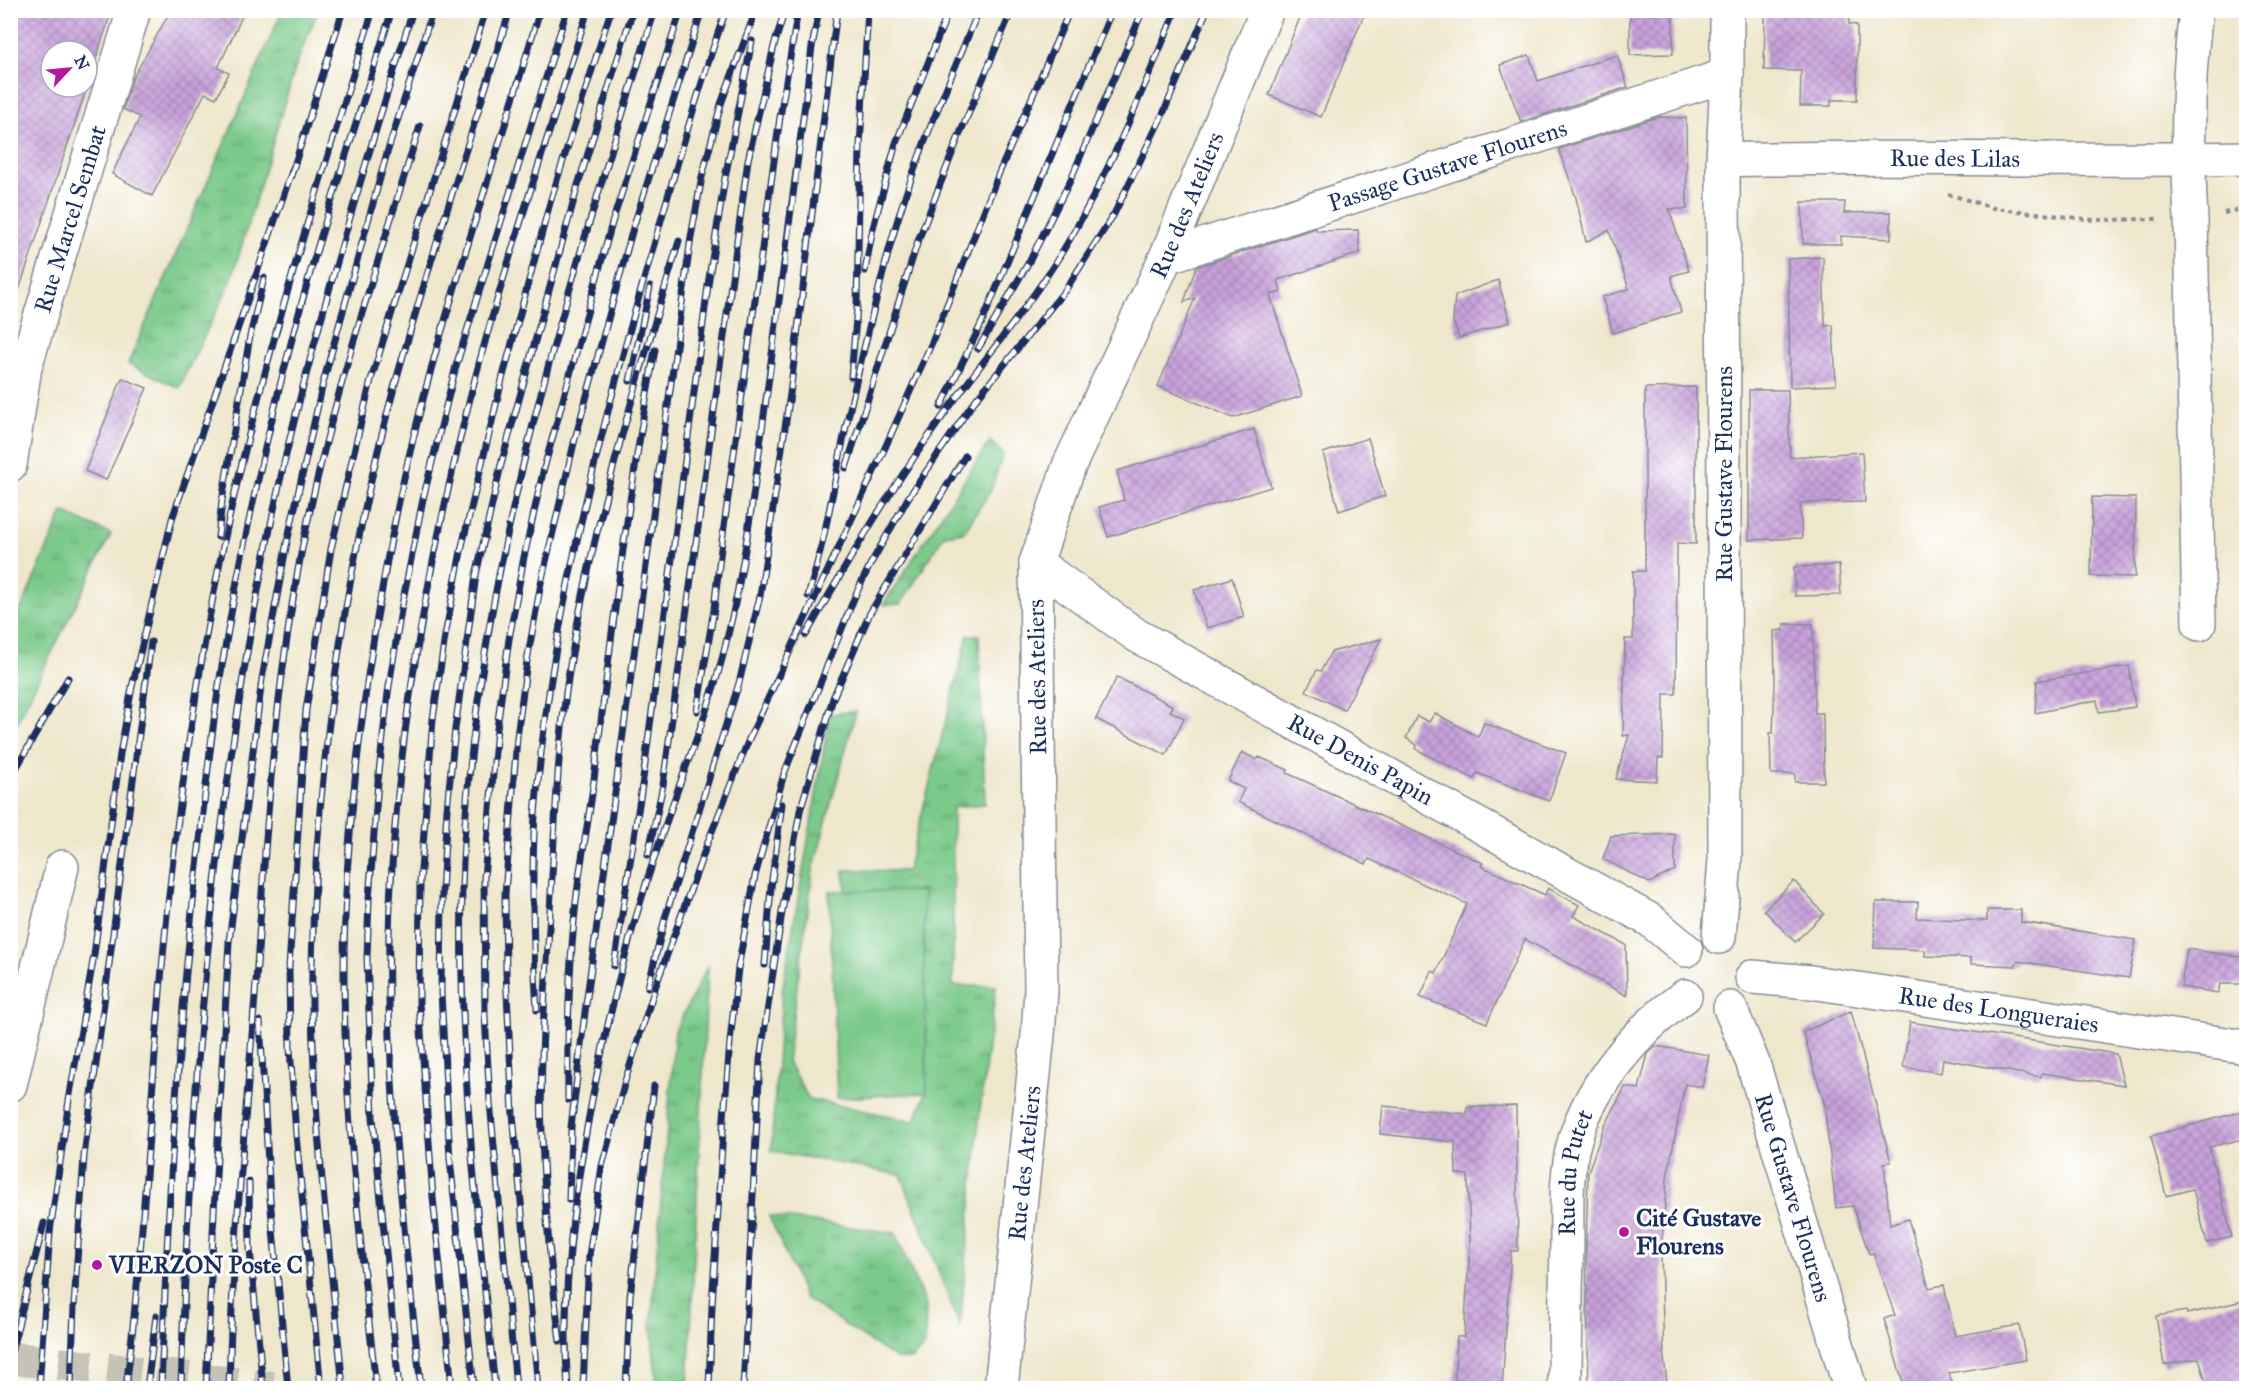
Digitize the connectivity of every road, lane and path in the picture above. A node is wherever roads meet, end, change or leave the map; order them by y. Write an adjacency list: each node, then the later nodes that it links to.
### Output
1 (134, 10): 13 (street, Rue Marcel Sembat)
2 (1267, 10): 12 (street, Rue des Ateliers)
3 (1727, 10): 5 (street, Rue Gustave Flourens)
4 (2196, 10): 8 (street)
5 (1727, 75): 7 (street, Rue Gustave Flourens); 12 (street, Passage Gustave Flourens)
6 (2247, 159): 8 (street, Rue des Lilas)
7 (1723, 160): 8 (street, Rue des Lilas); 17 (street, Rue Gustave Flourens)
8 (2188, 160): 11 (street)
9 (1941, 192): 11 (path)
10 (2247, 208): 11 (path)
11 (2191, 219): 15 (street)
12 (1166, 257): 14 (street, Rue des Ateliers)
13 (10, 465)
14 (1036, 563): 18 (street, Rue Denis Papin); 24 (street, Rue des Ateliers)
15 (2199, 624)
16 (62, 867): 23 (street)
17 (1719, 937): 18 (street); 19 (street)
18 (1686, 950): 20 (street)
19 (1752, 977): 21 (street); 22 (street, Rue des Longueraies)
20 (1685, 996): 21 (street); 25 (street, Rue du Putet)
21 (1730, 1008): 26 (street, Rue Gustave Flourens)
22 (2247, 1047)
23 (10, 1085)
24 (1001, 1389)
25 (1565, 1389)
26 (1850, 1389)

